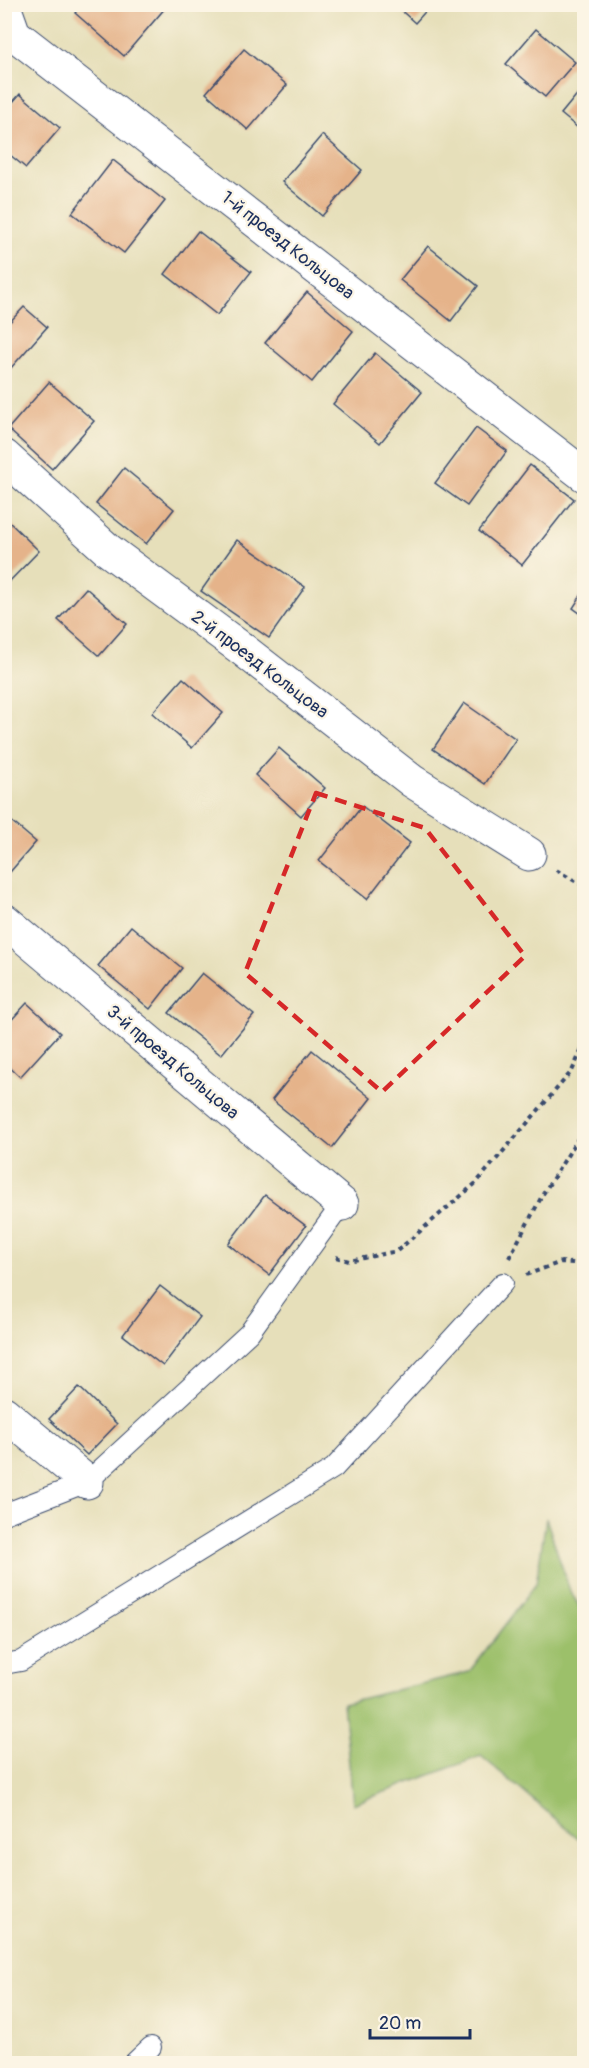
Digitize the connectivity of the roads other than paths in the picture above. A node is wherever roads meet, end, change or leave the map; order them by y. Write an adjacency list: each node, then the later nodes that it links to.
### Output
1 (4, 6): 3 (street, 1-й проезд Кольцова)
2 (4, 456): 4 (street, 2-й проезд Кольцова)
3 (585, 475)
4 (529, 854)
5 (4, 920): 6 (street, 3-й проезд Кольцова)
6 (342, 1204): 9 (lane)
7 (503, 1283): 11 (lane)
8 (4, 1413): 9 (street)
9 (87, 1482): 10 (lane)
10 (4, 1514)
11 (4, 1664)
12 (151, 2048): 13 (lane)
13 (133, 2064)

